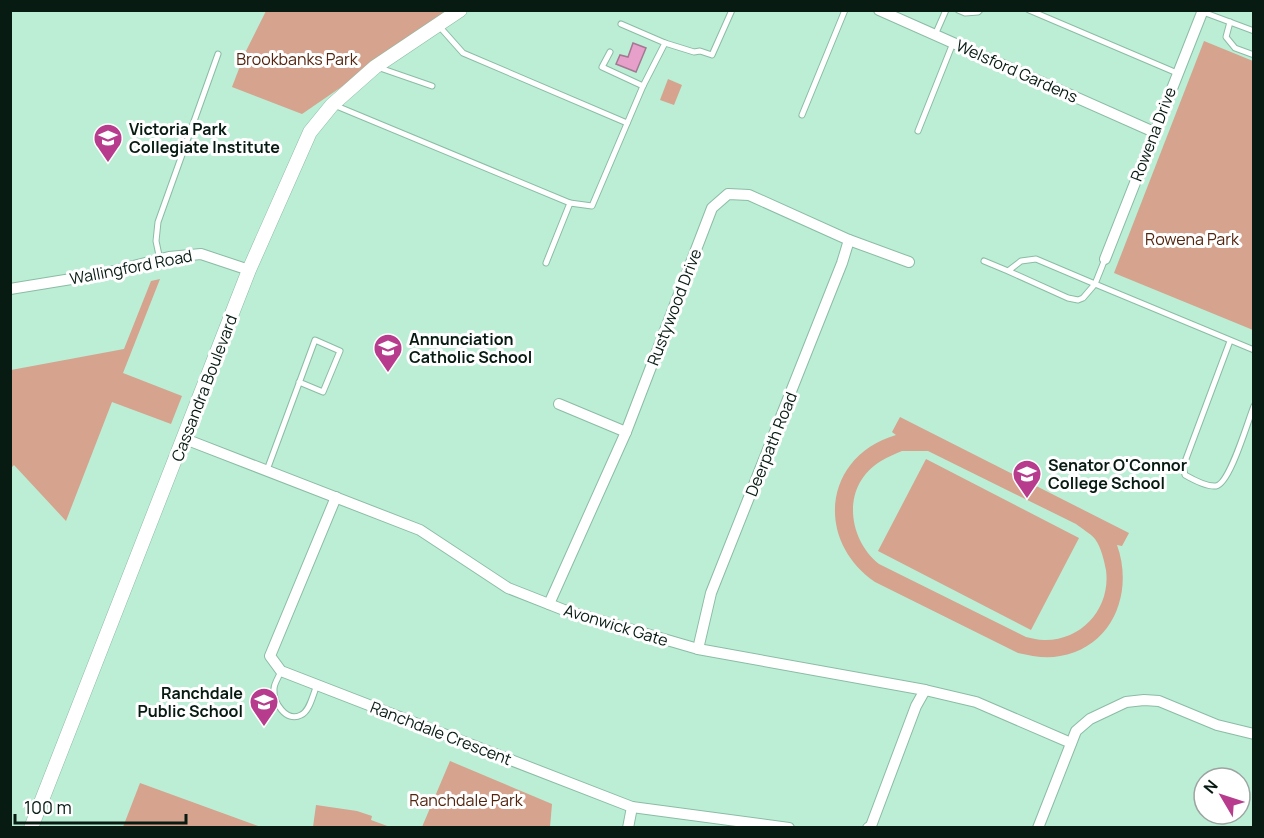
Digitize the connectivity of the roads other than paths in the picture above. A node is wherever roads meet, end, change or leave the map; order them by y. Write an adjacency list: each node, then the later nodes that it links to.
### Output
1 (460, 10): 12 (street, Cassandra Boulevard)
2 (732, 10): 15 (lane)
3 (845, 10): 25 (lane)
4 (879, 10): 14 (street, Welsford Gardens)
5 (946, 10): 14 (lane)
6 (958, 10): 7 (lane)
7 (980, 10)
8 (1029, 10): 21 (lane)
9 (1203, 11): 10 (lane); 21 (street, Rowena Drive)
10 (1230, 22): 13 (lane); 19 (lane)
11 (621, 24): 15 (lane)
12 (438, 25): 20 (street, Cassandra Boulevard); 26 (lane)
13 (1254, 31)
14 (935, 35): 16 (street, Welsford Gardens)
15 (665, 43): 23 (lane)
16 (953, 43): 27 (lane); 28 (street, Welsford Gardens)
17 (610, 52): 23 (lane)
18 (218, 54): 32 (lane)
19 (1254, 55)
20 (375, 67): 22 (lane); 24 (street, Cassandra Boulevard)
21 (1177, 73): 28 (street, Rowena Drive)
22 (432, 86)
23 (643, 86): 26 (lane)
24 (332, 105): 29 (lane); 36 (street, Cassandra Boulevard)
25 (802, 115)
26 (627, 123): 29 (lane)
27 (918, 131)
28 (1154, 132): 31 (street, Rowena Drive)
29 (570, 203): 35 (lane)
30 (849, 240): 34 (street, Rustywood Drive); 45 (street, Rustywood Drive); 50 (street, Deerpath Road)
31 (1105, 259): 38 (lane)
32 (160, 260): 36 (street, Wallingford Road); 39 (street, Wallingford Road)
33 (984, 261): 37 (lane)
34 (909, 262)
35 (546, 263)
36 (249, 270): 46 (street, Cassandra Boulevard)
37 (1008, 271): 38 (lane); 38 (lane)
38 (1095, 284): 40 (lane)
39 (10, 289)
40 (1230, 341): 41 (lane); 44 (lane)
41 (1254, 351)
42 (299, 382): 42 (lane); 47 (lane)
43 (559, 404): 45 (street)
44 (1254, 406)
45 (626, 432): 49 (street, Rustywood Drive)
46 (184, 439): 47 (street, Avonwick Gate); 57 (street, Cassandra Boulevard)
47 (267, 470): 48 (street, Avonwick Gate)
48 (336, 497): 49 (street, Avonwick Gate); 51 (street)
49 (549, 604): 50 (street, Avonwick Gate)
50 (698, 649): 53 (street, Avonwick Gate)
51 (281, 671): 52 (street, Ranchdale Crescent); 52 (lane)
52 (317, 685): 56 (street, Ranchdale Crescent)
53 (925, 690): 55 (street, Avonwick Gate); 60 (street)
54 (1254, 734): 55 (street)
55 (1071, 743): 61 (street)
56 (632, 807): 58 (street); 59 (street, Ranchdale Crescent)
57 (31, 828)
58 (628, 828)
59 (789, 828)
60 (868, 828)
61 (1038, 828)

